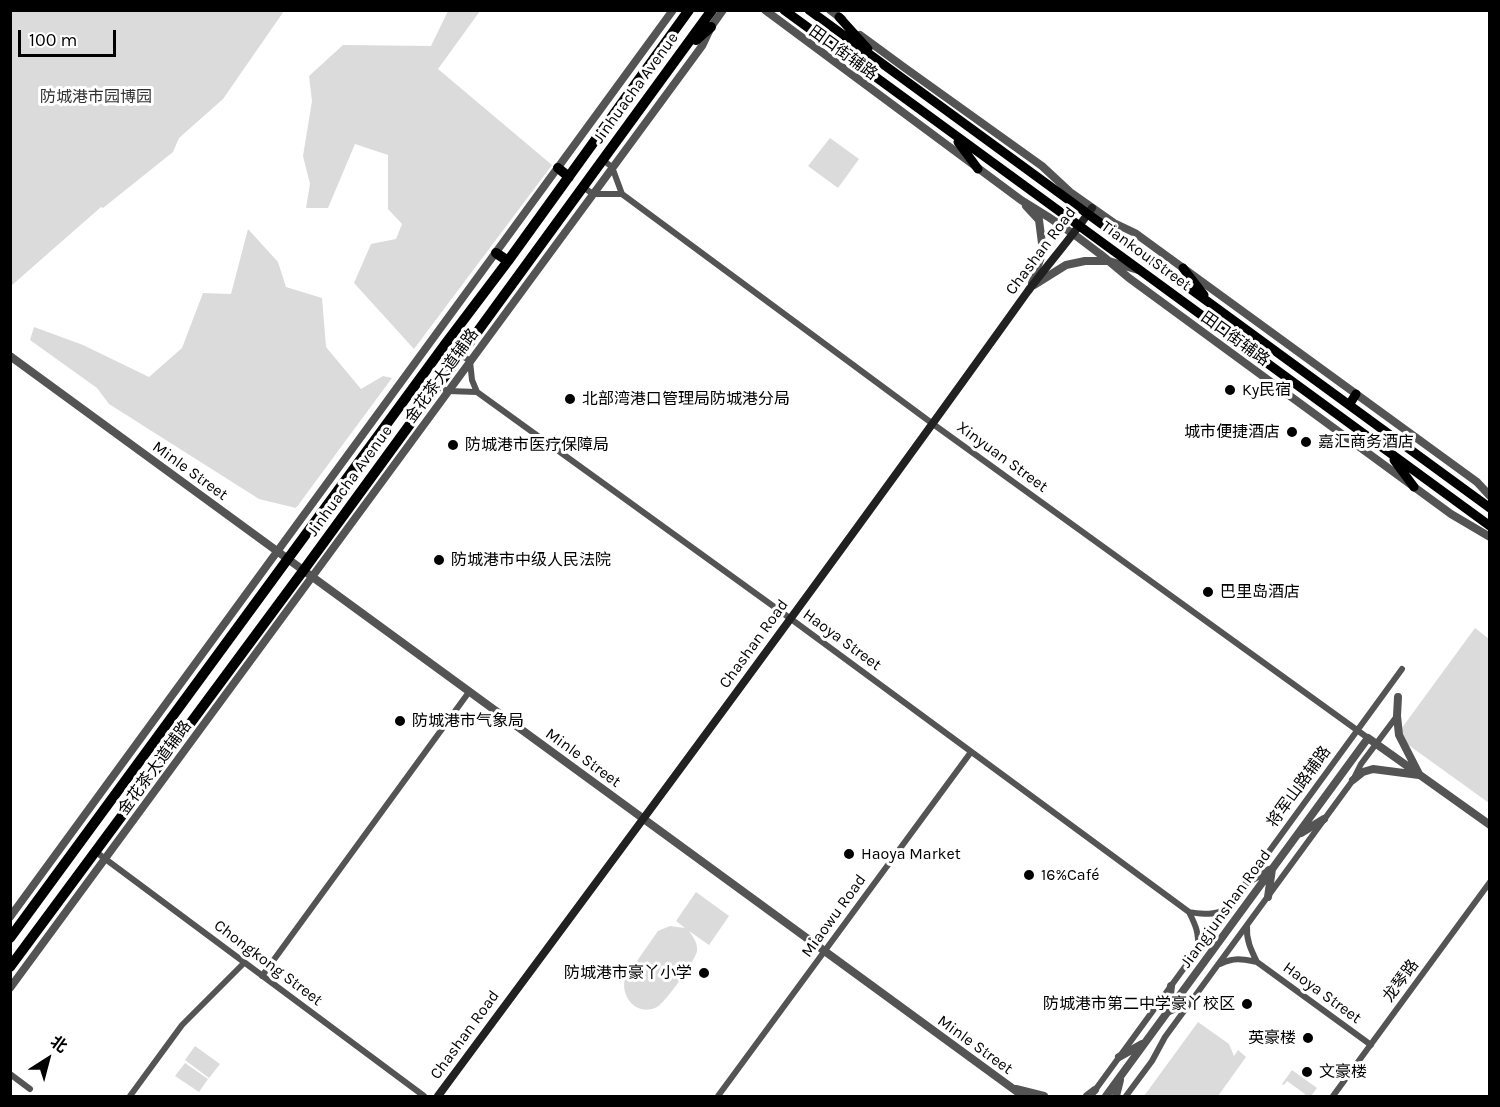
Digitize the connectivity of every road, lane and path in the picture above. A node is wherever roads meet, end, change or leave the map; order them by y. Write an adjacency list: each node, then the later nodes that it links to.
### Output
1 (673, 10): 21 (street, 金花茶大道辅路)
2 (678, 10): 15 (highway)
3 (689, 10): 15 (highway, Jinhuacha Avenue)
4 (712, 10): 16 (highway, Jinhuacha Avenue)
5 (723, 10): 14 (street, 金花茶大道辅路)
6 (728, 10): 14 (street)
7 (765, 10): 22 (street, 田口街辅路)
8 (774, 10): 13 (main road)
9 (784, 10): 13 (main road, Tiankou Street)
10 (810, 10): 17 (main road, Tiankou Street)
11 (830, 10): 12 (street, 田口街辅路)
12 (839, 17): 17 (main road); 28 (street, 田口街辅路)
13 (795, 18): 18 (main road, Tiankou Street)
14 (711, 27): 16 (highway); 20 (street, 金花茶大道辅路)
15 (667, 41): 23 (highway, Jinhuacha Avenue)
16 (678, 56): 19 (highway, Jinhuacha Avenue)
17 (882, 64): 28 (main road, Tiankou Street)
18 (951, 133): 22 (main road); 29 (main road, Tiankou Street)
19 (603, 160): 20 (street); 24 (highway, Jinhuacha Avenue)
20 (612, 167): 25 (street, 金花茶大道辅路); 26 (street)
21 (558, 168): 23 (highway); 30 (street, 金花茶大道辅路)
22 (978, 169): 27 (street, 田口街辅路)
23 (569, 177): 31 (highway, Jinhuacha Avenue)
24 (583, 187): 25 (street); 37 (highway, Jinhuacha Avenue)
25 (593, 194): 26 (street); 39 (street, 金花茶大道辅路)
26 (622, 194): 47 (street, Xinyuan Street)
27 (1021, 200): 29 (street, 田口街辅路); 35 (street)
28 (1090, 211): 29 (main road, Chashan Road); 33 (street, 田口街辅路); 36 (main road, Tiankou Street)
29 (1076, 230): 32 (street, 田口街辅路); 34 (main road, Tiankou Street); 35 (main road, Chashan Road)
30 (496, 253): 31 (highway); 40 (street, 金花茶大道辅路)
31 (508, 261): 41 (highway, Jinhuacha Avenue)
32 (1109, 261): 34 (street); 35 (street); 49 (street, 田口街辅路)
33 (1183, 268): 36 (main road); 45 (street, 田口街辅路)
34 (1141, 271): 48 (main road, Tiankou Street)
35 (1031, 288): 47 (main road, Chashan Road)
36 (1211, 304): 46 (main road, Tiankou Street)
37 (460, 354): 39 (street); 42 (highway, Jinhuacha Avenue)
38 (10, 356): 54 (street, Minle Street)
39 (470, 361): 43 (street, 金花茶大道辅路); 44 (street)
40 (414, 365): 41 (street); 54 (street, 金花茶大道辅路)
41 (424, 374): 55 (highway, Jinhuacha Avenue)
42 (438, 384): 43 (street); 56 (highway, Jinhuacha Avenue)
43 (448, 392): 44 (street); 56 (street, 金花茶大道辅路)
44 (477, 392): 57 (street, Haoya Street)
45 (1356, 394): 46 (main road); 50 (street, 田口街辅路)
46 (1348, 405): 51 (main road, Tiankou Street)
47 (933, 424): 57 (main road, Chashan Road); 62 (street, Xinyuan Street)
48 (1389, 453): 49 (main road); 52 (main road, Tiankou Street)
49 (1414, 487): 53 (street, 田口街辅路)
50 (1490, 496)
51 (1490, 508)
52 (1490, 526)
53 (1490, 537)
54 (278, 552): 55 (street, Minle Street); 80 (street, 金花茶大道辅路)
55 (288, 559): 56 (street, Minle Street); 82 (highway, Jinhuacha Avenue)
56 (308, 574): 59 (street, Minle Street); 72 (highway, Jinhuacha Avenue); 73 (street, 金花茶大道辅路)
57 (791, 619): 65 (street, Haoya Street); 68 (main road, Chashan Road)
58 (1402, 669): 62 (street, 将军山路辅路)
59 (469, 692): 68 (street, Minle Street); 89 (street)
60 (1398, 697): 61 (street)
61 (1397, 716): 64 (street); 66 (street)
62 (1358, 730): 63 (street, Xinyuan Street); 75 (street, 将军山路辅路)
63 (1368, 738): 64 (street); 71 (street, Jiangjunshan Road)
64 (1376, 744): 66 (street); 67 (street)
65 (971, 752): 79 (street, Haoya Street); 84 (street, Miaowu Road)
66 (1420, 775): 67 (street); 70 (street)
67 (1353, 780): 69 (street)
68 (643, 819): 84 (street, Minle Street); 104 (main road, Chashan Road)
69 (1324, 819): 71 (street); 77 (street)
70 (1490, 825)
71 (1297, 835): 74 (street, Jiangjunshan Road)
72 (96, 852): 73 (street, Chongkong Street); 88 (highway, Jinhuacha Avenue)
73 (105, 859): 86 (street, Chongkong Street); 91 (street, 金花茶大道辅路)
74 (1273, 868): 75 (street); 77 (street); 93 (street, Jiangjunshan Road)
75 (1247, 882): 78 (street, 将军山路辅路)
76 (1490, 882): 95 (street, 龙琴路)
77 (1268, 897): 81 (street)
78 (1227, 909): 79 (street); 83 (street, 将军山路辅路)
79 (1189, 912): 83 (street)
80 (10, 917)
81 (1247, 925): 85 (street, Haoya Street); 87 (street)
82 (10, 938)
83 (1197, 949): 90 (street, 将军山路辅路)
84 (825, 952): 99 (street, Minle Street); 105 (street, Miaowu Road)
85 (1257, 962): 87 (street, Haoya Street); 95 (street, Haoya Street)
86 (244, 963): 89 (street, Chongkong Street); 102 (street)
87 (1217, 965): 92 (street)
88 (10, 967)
89 (262, 976): 103 (street, Chongkong Street)
90 (1171, 986): 93 (street); 96 (street, 将军山路辅路)
91 (10, 988)
92 (1191, 1001): 93 (street); 111 (street)
93 (1168, 1012): 94 (street, Jiangjunshan Road)
94 (1146, 1042): 96 (street); 98 (street, Jiangjunshan Road)
95 (1371, 1045): 112 (street, 龙琴路)
96 (1119, 1057): 101 (street, 将军山路辅路)
97 (10, 1074): 100 (street)
98 (1120, 1076): 109 (street, Jiangjunshan Road); 110 (street)
99 (1011, 1088): 106 (street); 107 (street, Minle Street); 108 (street)
100 (30, 1089)
101 (1091, 1094)
102 (130, 1096)
103 (424, 1096)
104 (438, 1096)
105 (718, 1096)
106 (1015, 1096)
107 (1023, 1096)
108 (1044, 1096)
109 (1106, 1096)
110 (1116, 1096)
111 (1126, 1096)
112 (1334, 1096)

